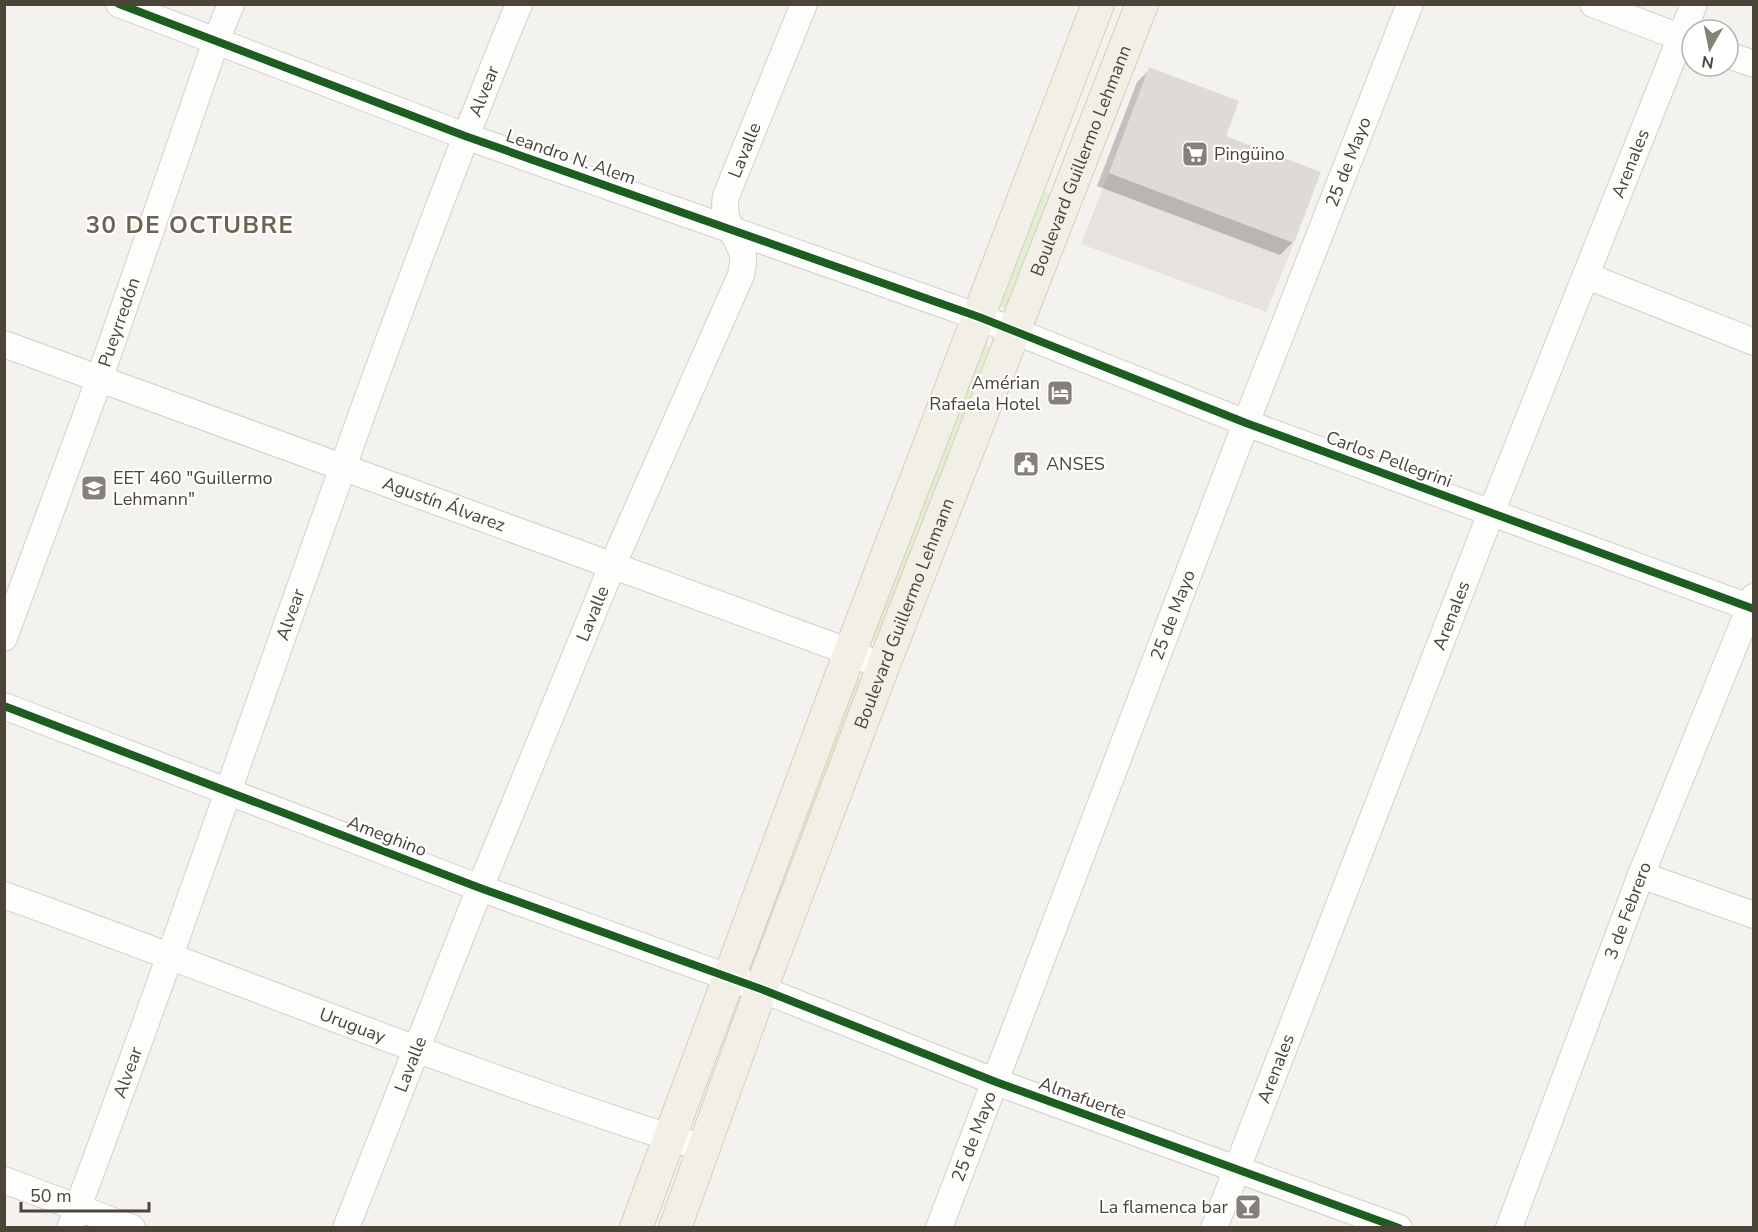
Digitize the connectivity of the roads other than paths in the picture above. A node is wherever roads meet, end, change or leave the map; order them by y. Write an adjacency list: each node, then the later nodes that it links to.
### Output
1 (119, 4): 10 (street, Leandro N. Alem)
2 (231, 4): 10 (street, Pueyrredón)
3 (519, 4): 12 (street, Alvear)
4 (804, 4): 15 (street, Lavalle)
5 (1098, 4): 13 (main road, Boulevard Guillermo Lehmann)
6 (1410, 4): 22 (street, 25 de Mayo)
7 (1593, 4): 9 (street)
8 (1142, 5): 14 (main road, Boulevard Guillermo Lehmann)
9 (1680, 38)
10 (216, 41): 12 (street, Leandro N. Alem); 21 (street, Pueyrredón)
11 (1680, 54): 16 (street, Arenales)
12 (465, 136): 15 (street, Leandro N. Alem); 23 (street, Alvear)
13 (1034, 173): 14 (main road); 17 (main road, Boulevard Guillermo Lehmann)
14 (1070, 187): 18 (main road, Boulevard Guillermo Lehmann)
15 (729, 229): 17 (street, Leandro N. Alem); 25 (street, Lavalle)
16 (1587, 276): 19 (street); 24 (street, Arenales)
17 (979, 317): 18 (street, Leandro N. Alem); 28 (main road, Boulevard Guillermo Lehmann)
18 (1016, 331): 22 (street, Carlos Pellegrini); 29 (main road, Boulevard Guillermo Lehmann)
19 (1754, 342)
20 (4, 344): 21 (street, Agustín Álvarez)
21 (99, 380): 23 (street, Agustín Álvarez); 27 (street, Pueyrredón)
22 (1246, 423): 24 (street, Carlos Pellegrini); 40 (street, 25 de Mayo)
23 (342, 468): 25 (street, Agustín Álvarez); 31 (street, Alvear)
24 (1491, 513): 26 (street, Carlos Pellegrini); 43 (street, Arenales)
25 (612, 564): 28 (street, Agustín Álvarez); 33 (street, Lavalle)
26 (1752, 605): 32 (street, 3 de Febrero)
27 (4, 638)
28 (850, 652): 29 (street, Agustín Álvarez); 37 (main road, Boulevard Guillermo Lehmann)
29 (883, 668): 38 (main road, Boulevard Guillermo Lehmann)
30 (4, 706): 31 (street, Ameghino)
31 (228, 792): 33 (street, Ameghino); 36 (street, Alvear)
32 (1641, 876): 35 (street); 53 (street, 3 de Febrero)
33 (480, 888): 37 (street, Ameghino); 39 (street, Lavalle)
34 (4, 895): 36 (street, Uruguay)
35 (1754, 915)
36 (169, 954): 39 (street, Uruguay); 45 (street, Alvear)
37 (727, 976): 38 (street, Ameghino); 41 (main road, Boulevard Guillermo Lehmann)
38 (761, 989): 40 (street, Almafuerte); 42 (main road, Boulevard Guillermo Lehmann)
39 (416, 1050): 41 (street, Uruguay); 47 (street, Lavalle)
40 (996, 1083): 43 (street, Almafuerte); 50 (street, 25 de Mayo)
41 (669, 1137): 42 (street, Uruguay); 48 (main road, Boulevard Guillermo Lehmann)
42 (703, 1148): 49 (main road, Boulevard Guillermo Lehmann)
43 (1238, 1168): 51 (street, Arenales); 52 (street, Almafuerte)
44 (4, 1179): 45 (street)
45 (74, 1217): 46 (street)
46 (132, 1227)
47 (346, 1227)
48 (636, 1227)
49 (675, 1227)
50 (939, 1227)
51 (1214, 1227)
52 (1399, 1227)
53 (1509, 1227)

